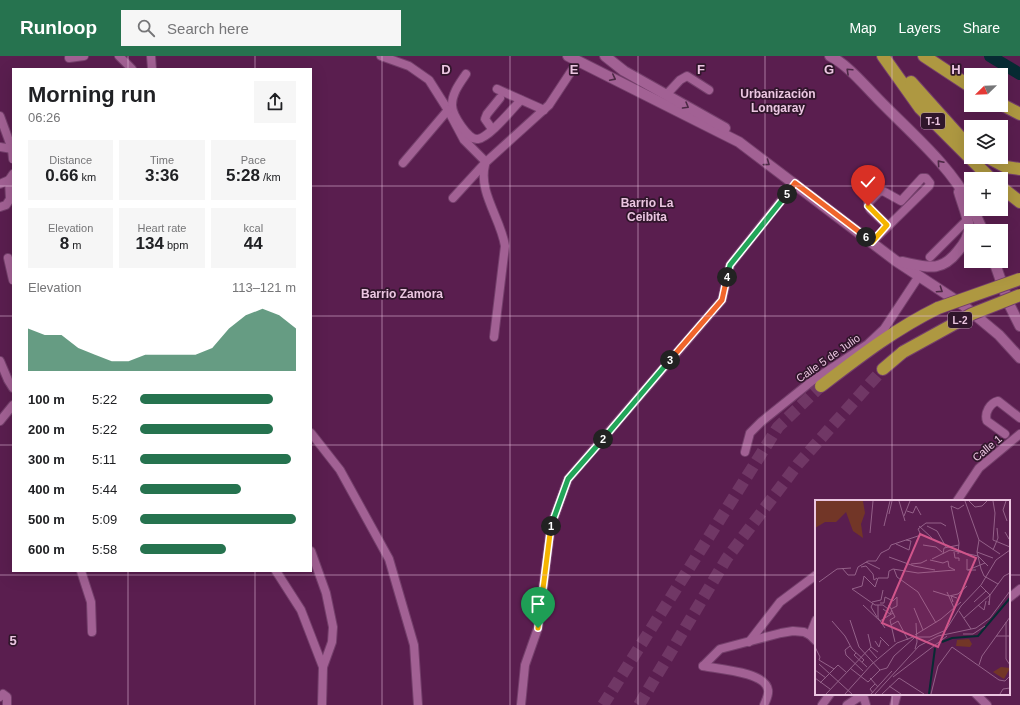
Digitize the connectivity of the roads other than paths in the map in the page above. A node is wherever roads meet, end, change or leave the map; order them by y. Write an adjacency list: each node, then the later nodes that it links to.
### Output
1 (84, 56): 11 (street)
2 (119, 56): 13 (street)
3 (150, 56): 14 (street)
4 (381, 56): 23 (street)
5 (568, 56): 12 (main road)
6 (605, 56): 19 (main road)
7 (830, 56): 38 (main road, one-way to 7)
8 (883, 56): 36 (highway, T-1)
9 (890, 56): 28 (highway)
10 (924, 56): 16 (highway)
11 (69, 58)
12 (578, 61): 24 (street); 29 (main road, one-way to 29)
13 (131, 68)
14 (152, 68)
15 (466, 74): 27 (street)
16 (964, 82)
17 (497, 89): 21 (street)
18 (709, 90): 19 (street)
19 (667, 94): 29 (main road, one-way to 29)
20 (500, 98): 27 (street)
21 (521, 100): 24 (street); 27 (street)
22 (1008, 108): 25 (highway)
23 (448, 110): 32 (street); 33 (street)
24 (544, 110): 32 (street)
25 (1020, 114)
26 (0, 116): 31 (street)
27 (492, 129)
28 (964, 141)
29 (739, 142): 39 (main road, one-way to 39)
30 (0, 147): 31 (street)
31 (12, 148)
32 (486, 162): 43 (street); 58 (street)
33 (403, 163)
34 (1000, 164): 35 (highway)
35 (1020, 169)
36 (984, 172)
37 (11, 177): 40 (street); 45 (street)
38 (956, 182): 42 (main road); 46 (main road)
39 (795, 183): 48 (main road); 90 (street)
40 (0, 184)
41 (1008, 193): 44 (highway)
42 (964, 195)
43 (453, 198)
44 (1020, 202)
45 (0, 207)
46 (967, 220): 49 (street); 51 (main road)
47 (887, 225): 47 (street); 48 (street)
48 (872, 242): 51 (main road)
49 (930, 257)
50 (7, 258): 53 (street)
51 (896, 260): 54 (main road)
52 (996, 268): 57 (main road)
53 (12, 276)
54 (920, 276): 59 (main road, one-way to 59); 70 (street, Calle 5 de Julio)
55 (1020, 279): 63 (highway, L-2, bridge)
56 (1020, 295): 61 (highway, L-2, bridge)
57 (1020, 326)
58 (494, 337)
59 (1020, 358)
60 (0, 361): 62 (street)
61 (883, 369)
62 (12, 386)
63 (821, 386)
64 (12, 406): 66 (street)
65 (1020, 418): 68 (street)
66 (0, 421)
67 (312, 434): 89 (street)
68 (1005, 434)
69 (1020, 434): 71 (street, Calle 1)
70 (745, 452)
71 (958, 500)
72 (312, 554): 82 (street)
73 (81, 572): 79 (street)
74 (277, 572): 82 (street)
75 (815, 576): 81 (street)
76 (1020, 590): 77 (street)
77 (1010, 597)
78 (815, 626): 80 (street)
79 (92, 632)
80 (813, 638): 81 (street)
81 (749, 642): 91 (street)
82 (323, 667): 88 (street)
83 (829, 695): 92 (street)
84 (897, 695): 95 (street)
85 (977, 695): 96 (street)
86 (0, 697): 87 (street)
87 (7, 705)
88 (322, 705)
89 (418, 705)
90 (521, 705)
91 (764, 705)
92 (822, 705)
93 (847, 705): 94 (street)
94 (866, 705)
95 (894, 705)
96 (987, 705)

